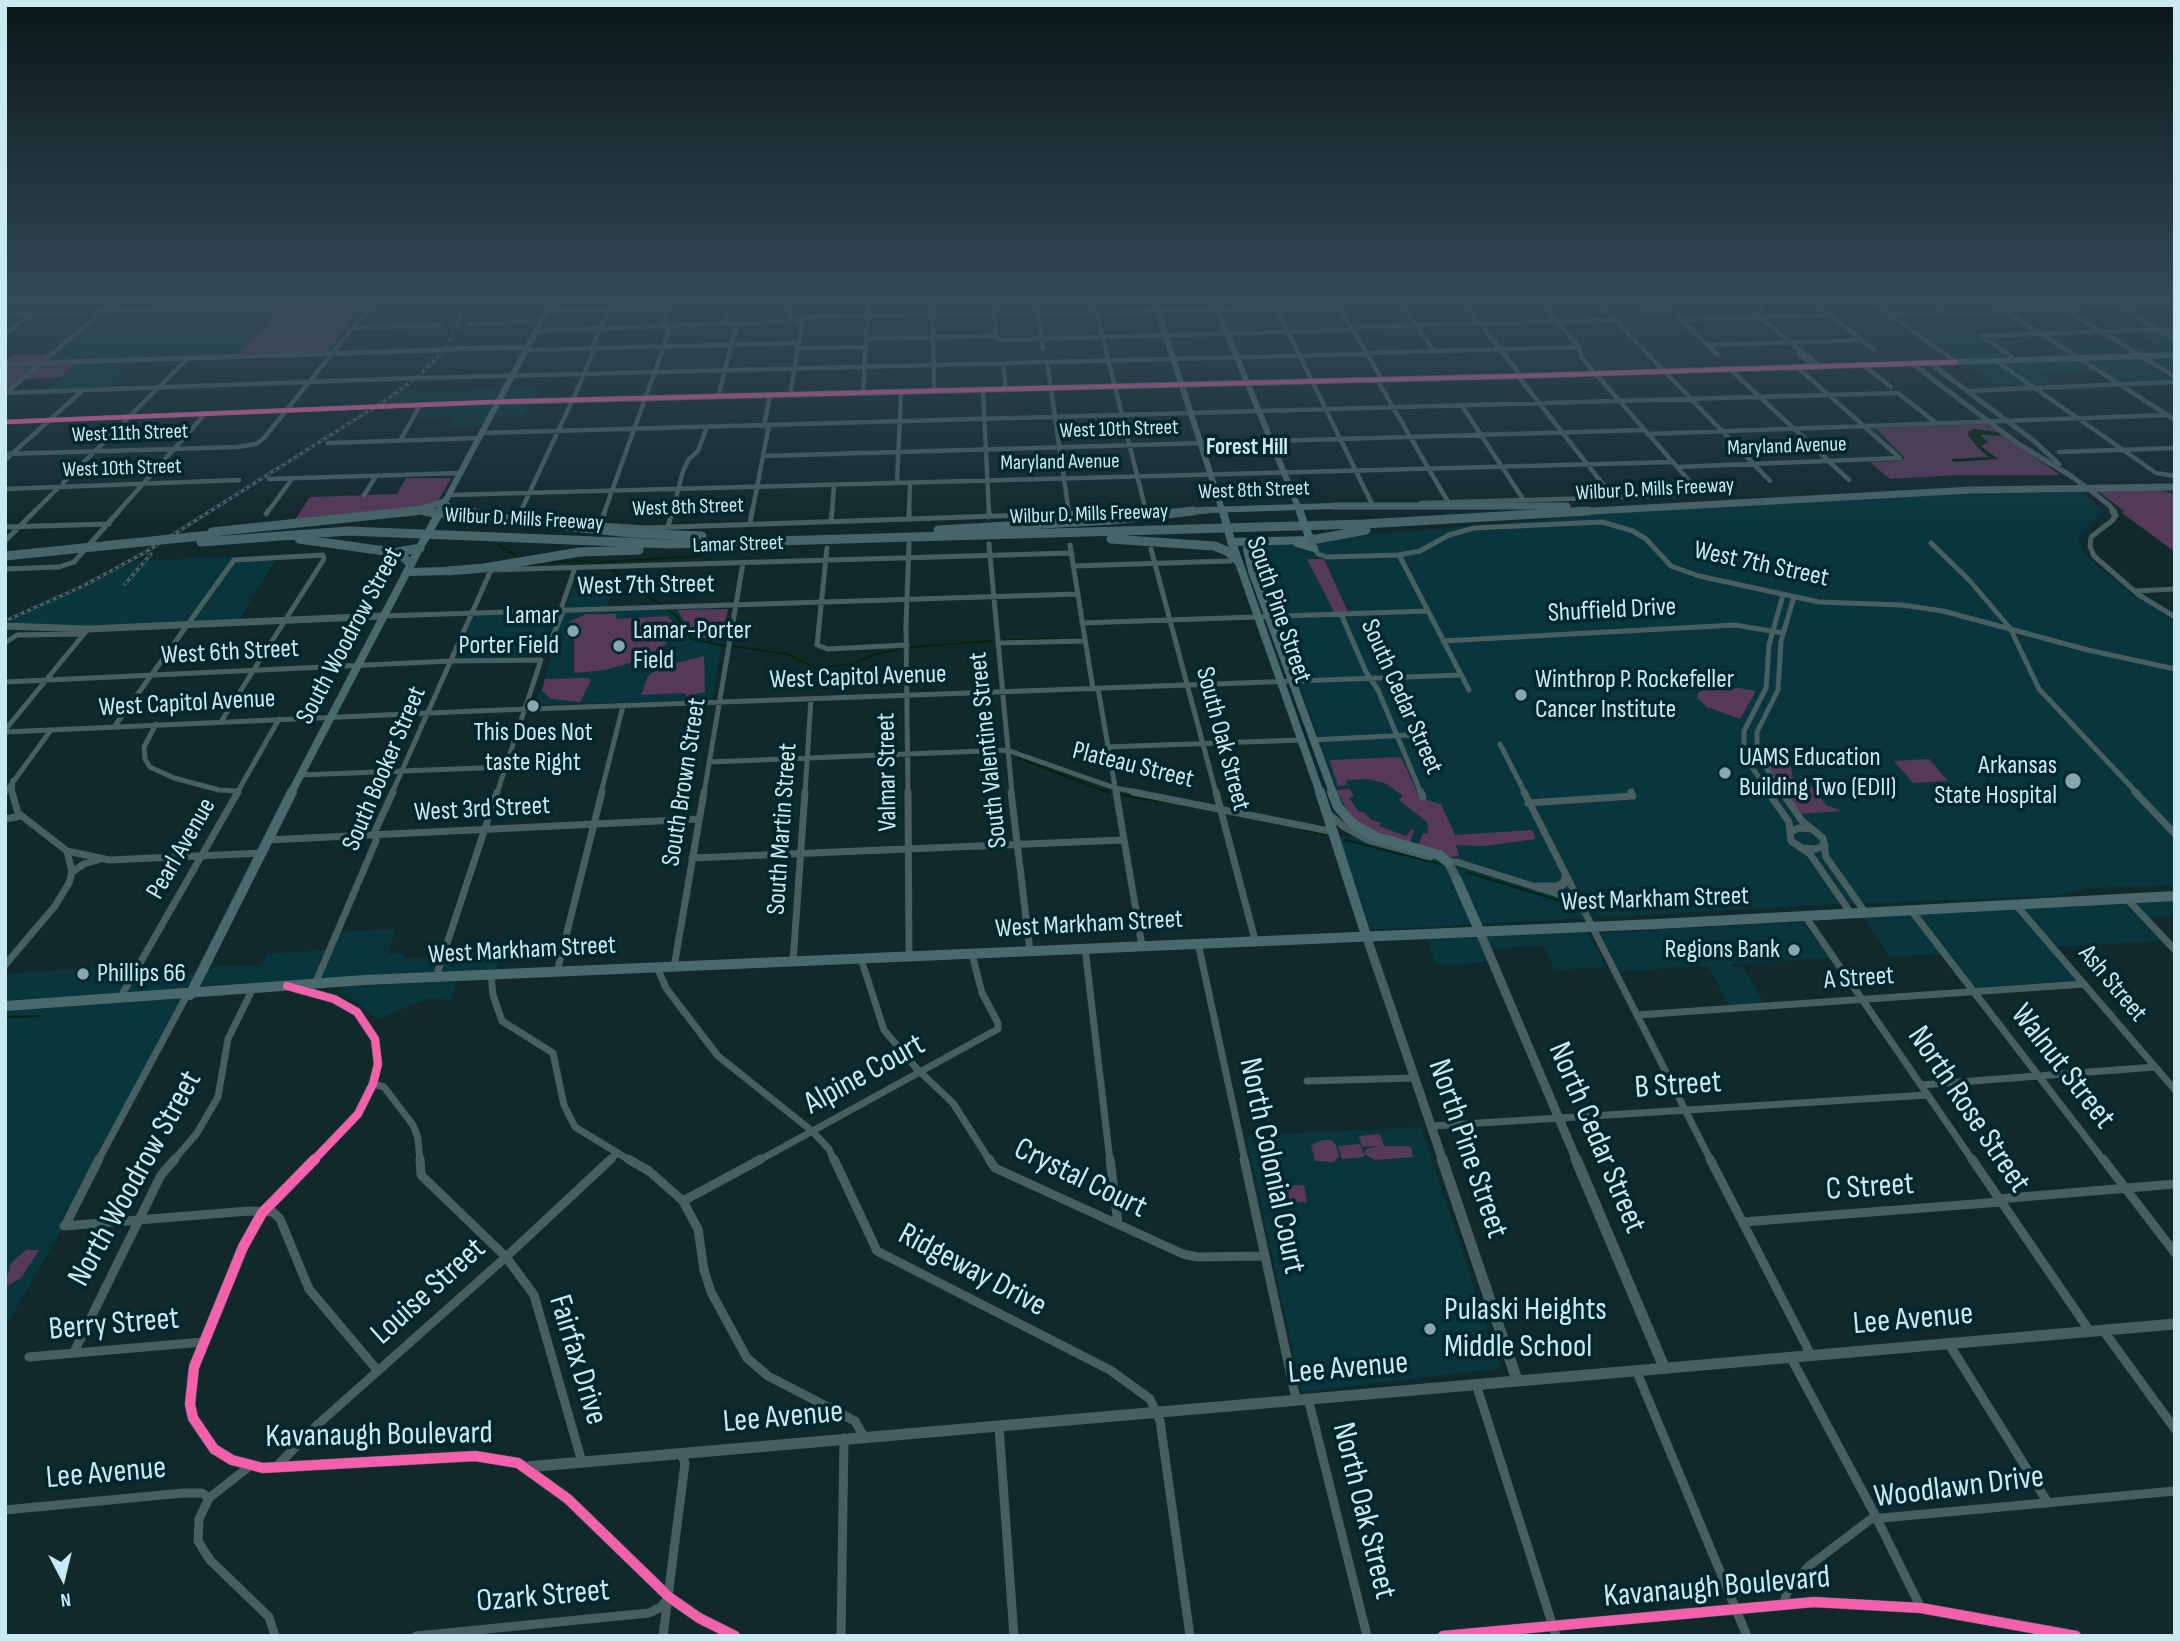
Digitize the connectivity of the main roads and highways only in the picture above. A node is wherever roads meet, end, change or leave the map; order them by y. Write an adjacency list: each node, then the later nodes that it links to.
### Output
1 (512, 376): 7 (main road, South Woodrow Street)
2 (1180, 376): 6 (main road, South Pine Street)
3 (1245, 376): 5 (main road)
4 (1536, 376): 5 (main road)
5 (1248, 384): 6 (main road); 12 (main road)
6 (1183, 385): 7 (main road); 16 (main road, South Pine Street)
7 (499, 402): 9 (main road, South Woodrow Street)
8 (2175, 484): 11 (highway, Wilbur D. Mills Freeway); 17 (highway, Wilbur D. Mills Freeway)
9 (446, 499): 14 (highway); 15 (highway); 18 (main road, South Woodrow Street)
10 (1334, 506): 11 (highway); 12 (main road, West 8th Street)
11 (1580, 506): 19 (highway, Wilbur D. Mills Freeway)
12 (1299, 509): 16 (main road, West 8th Street); 27 (main road, bridge)
13 (1207, 510): 16 (main road, West 8th Street); 19 (highway)
14 (414, 511): 18 (highway); 20 (highway)
15 (461, 511): 18 (highway); 22 (highway)
16 (1222, 512): 25 (main road, South Pine Street, bridge)
17 (1541, 514): 21 (highway, Wilbur D. Mills Freeway); 27 (highway)
18 (438, 516): 29 (main road, South Woodrow Street, bridge)
19 (919, 531): 22 (highway, Wilbur D. Mills Freeway)
20 (211, 533): 22 (highway, Wilbur D. Mills Freeway); 31 (highway, Wilbur D. Mills Freeway, bridge)
21 (968, 536): 24 (highway, Wilbur D. Mills Freeway); 28 (highway)
22 (703, 537)
23 (222, 539): 24 (highway, Wilbur D. Mills Freeway); 30 (highway); 33 (highway, Wilbur D. Mills Freeway)
24 (848, 540): 35 (highway)
25 (1231, 540): 26 (main road); 28 (highway); 32 (main road, South Pine Street)
26 (1257, 541): 27 (main road); 36 (main road)
27 (1311, 541)
28 (1180, 542): 32 (highway)
29 (422, 545): 30 (highway); 34 (main road, South Woodrow Street)
30 (392, 552): 34 (highway)
31 (5, 556)
32 (1234, 561): 40 (main road, South Pine Street)
33 (5, 562)
34 (409, 568): 35 (main road, Lamar Street); 41 (main road, South Woodrow Street)
35 (448, 571)
36 (1448, 862)
37 (1457, 880): 39 (main road)
38 (2175, 896): 39 (main road, West Markham Street)
39 (1479, 930): 40 (main road, West Markham Street)
40 (1366, 935): 41 (main road, West Markham Street)
41 (188, 995): 42 (main road, West Markham Street)
42 (5, 1006)

